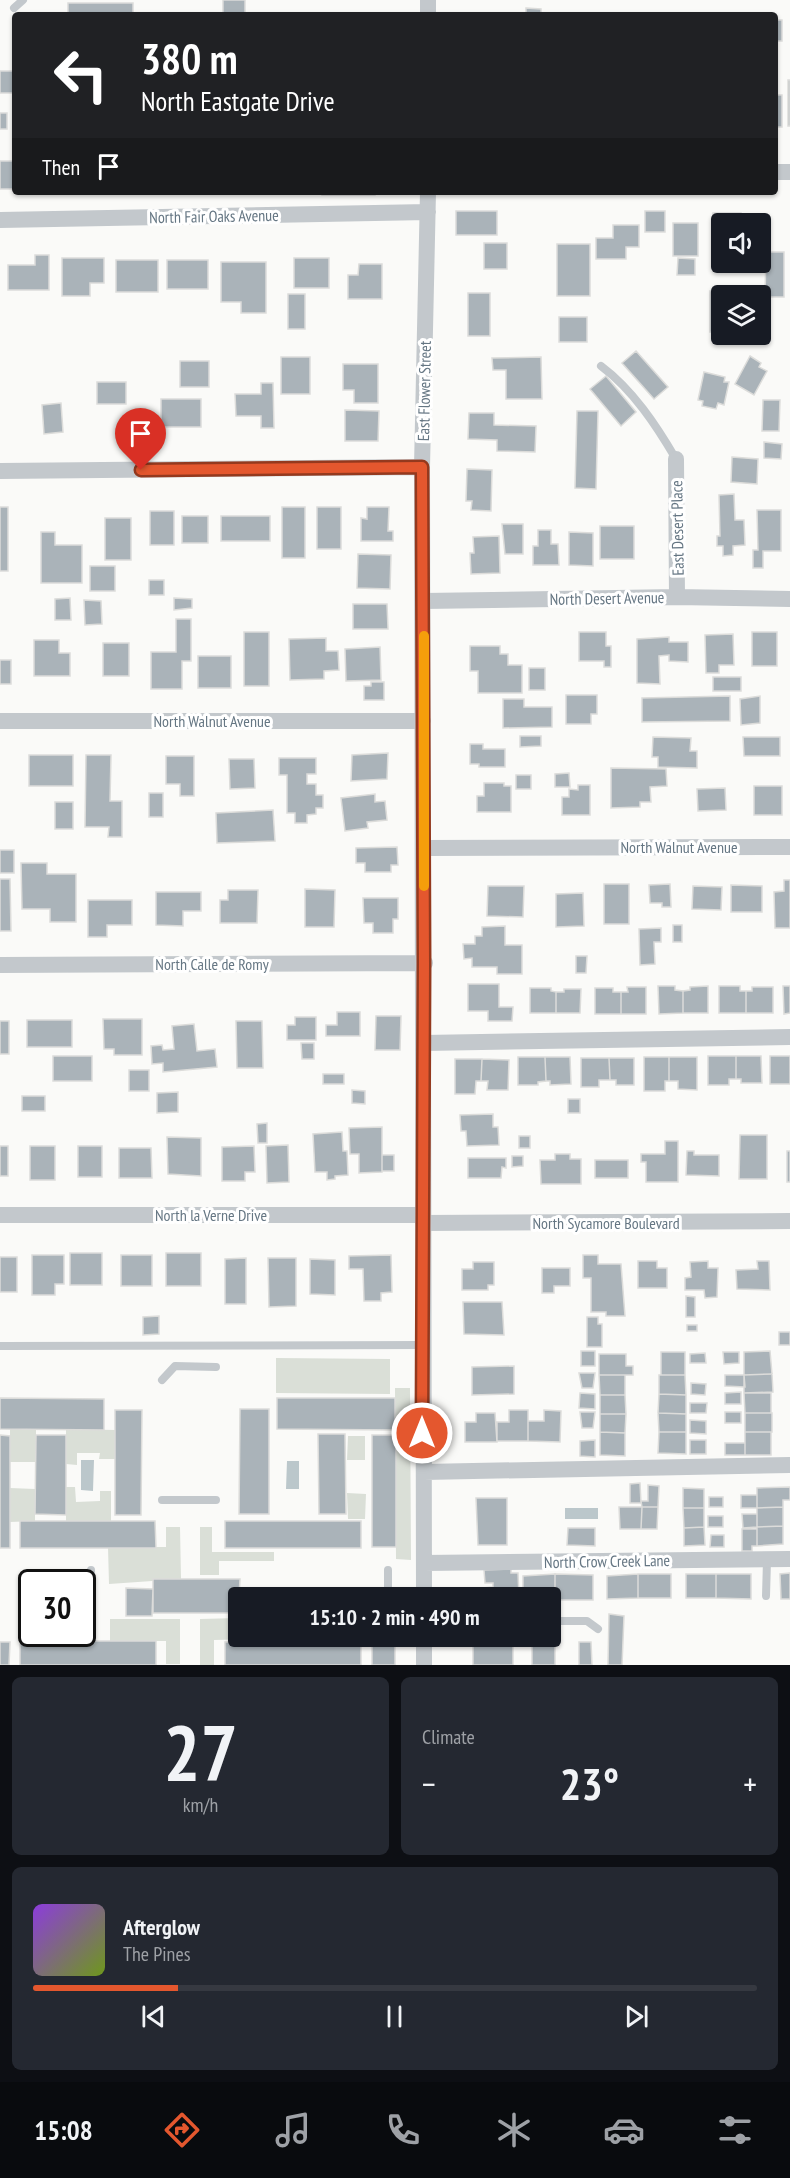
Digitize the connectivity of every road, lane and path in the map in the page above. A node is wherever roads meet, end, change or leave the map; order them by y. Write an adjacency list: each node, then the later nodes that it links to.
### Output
1 (23, 0): 2 (lane)
2 (14, 8)
3 (428, 195): 4 (street, East Flower Street)
4 (428, 212): 5 (street, North Fair Oaks Avenue); 8 (street, East Flower Street)
5 (0, 220)
6 (601, 366): 7 (lane)
7 (676, 459): 10 (street, East Desert Place)
8 (422, 467): 9 (street); 12 (street, East Flower Street)
9 (0, 471)
10 (677, 597): 11 (street, North Desert Avenue); 12 (street, North Desert Avenue)
11 (790, 599)
12 (424, 601): 13 (street, East Flower Street)
13 (423, 721): 14 (street, North Walnut Avenue); 16 (street, East Flower Street)
14 (0, 722)
15 (790, 846): 16 (street, North Walnut Avenue)
16 (424, 848): 17 (street, East Flower Street)
17 (424, 963): 18 (street, North Calle de Romy); 20 (street, East Flower Street)
18 (0, 965)
19 (790, 1037): 20 (street)
20 (424, 1043): 22 (street, East Flower Street)
21 (0, 1215): 22 (street, North la Verne Drive)
22 (422, 1219): 23 (street, North Sycamore Boulevard); 24 (street, East Flower Street)
23 (790, 1221)
24 (422, 1345): 25 (lane); 29 (street, East Flower Street)
25 (0, 1346)
26 (216, 1366): 27 (lane)
27 (162, 1380)
28 (790, 1465): 29 (street)
29 (424, 1473): 34 (street, East Flower Street)
30 (162, 1500): 31 (lane)
31 (216, 1500)
32 (790, 1559): 33 (street, North Crow Creek Lane)
33 (767, 1560): 34 (street, North Crow Creek Lane); 38 (lane)
34 (424, 1563): 37 (street, East Flower Street)
35 (388, 1570): 36 (lane)
36 (388, 1587)
37 (424, 1587)
38 (766, 1596)
39 (561, 1621): 40 (lane)
40 (598, 1629)
41 (424, 1647): 42 (street)
42 (424, 1665)

